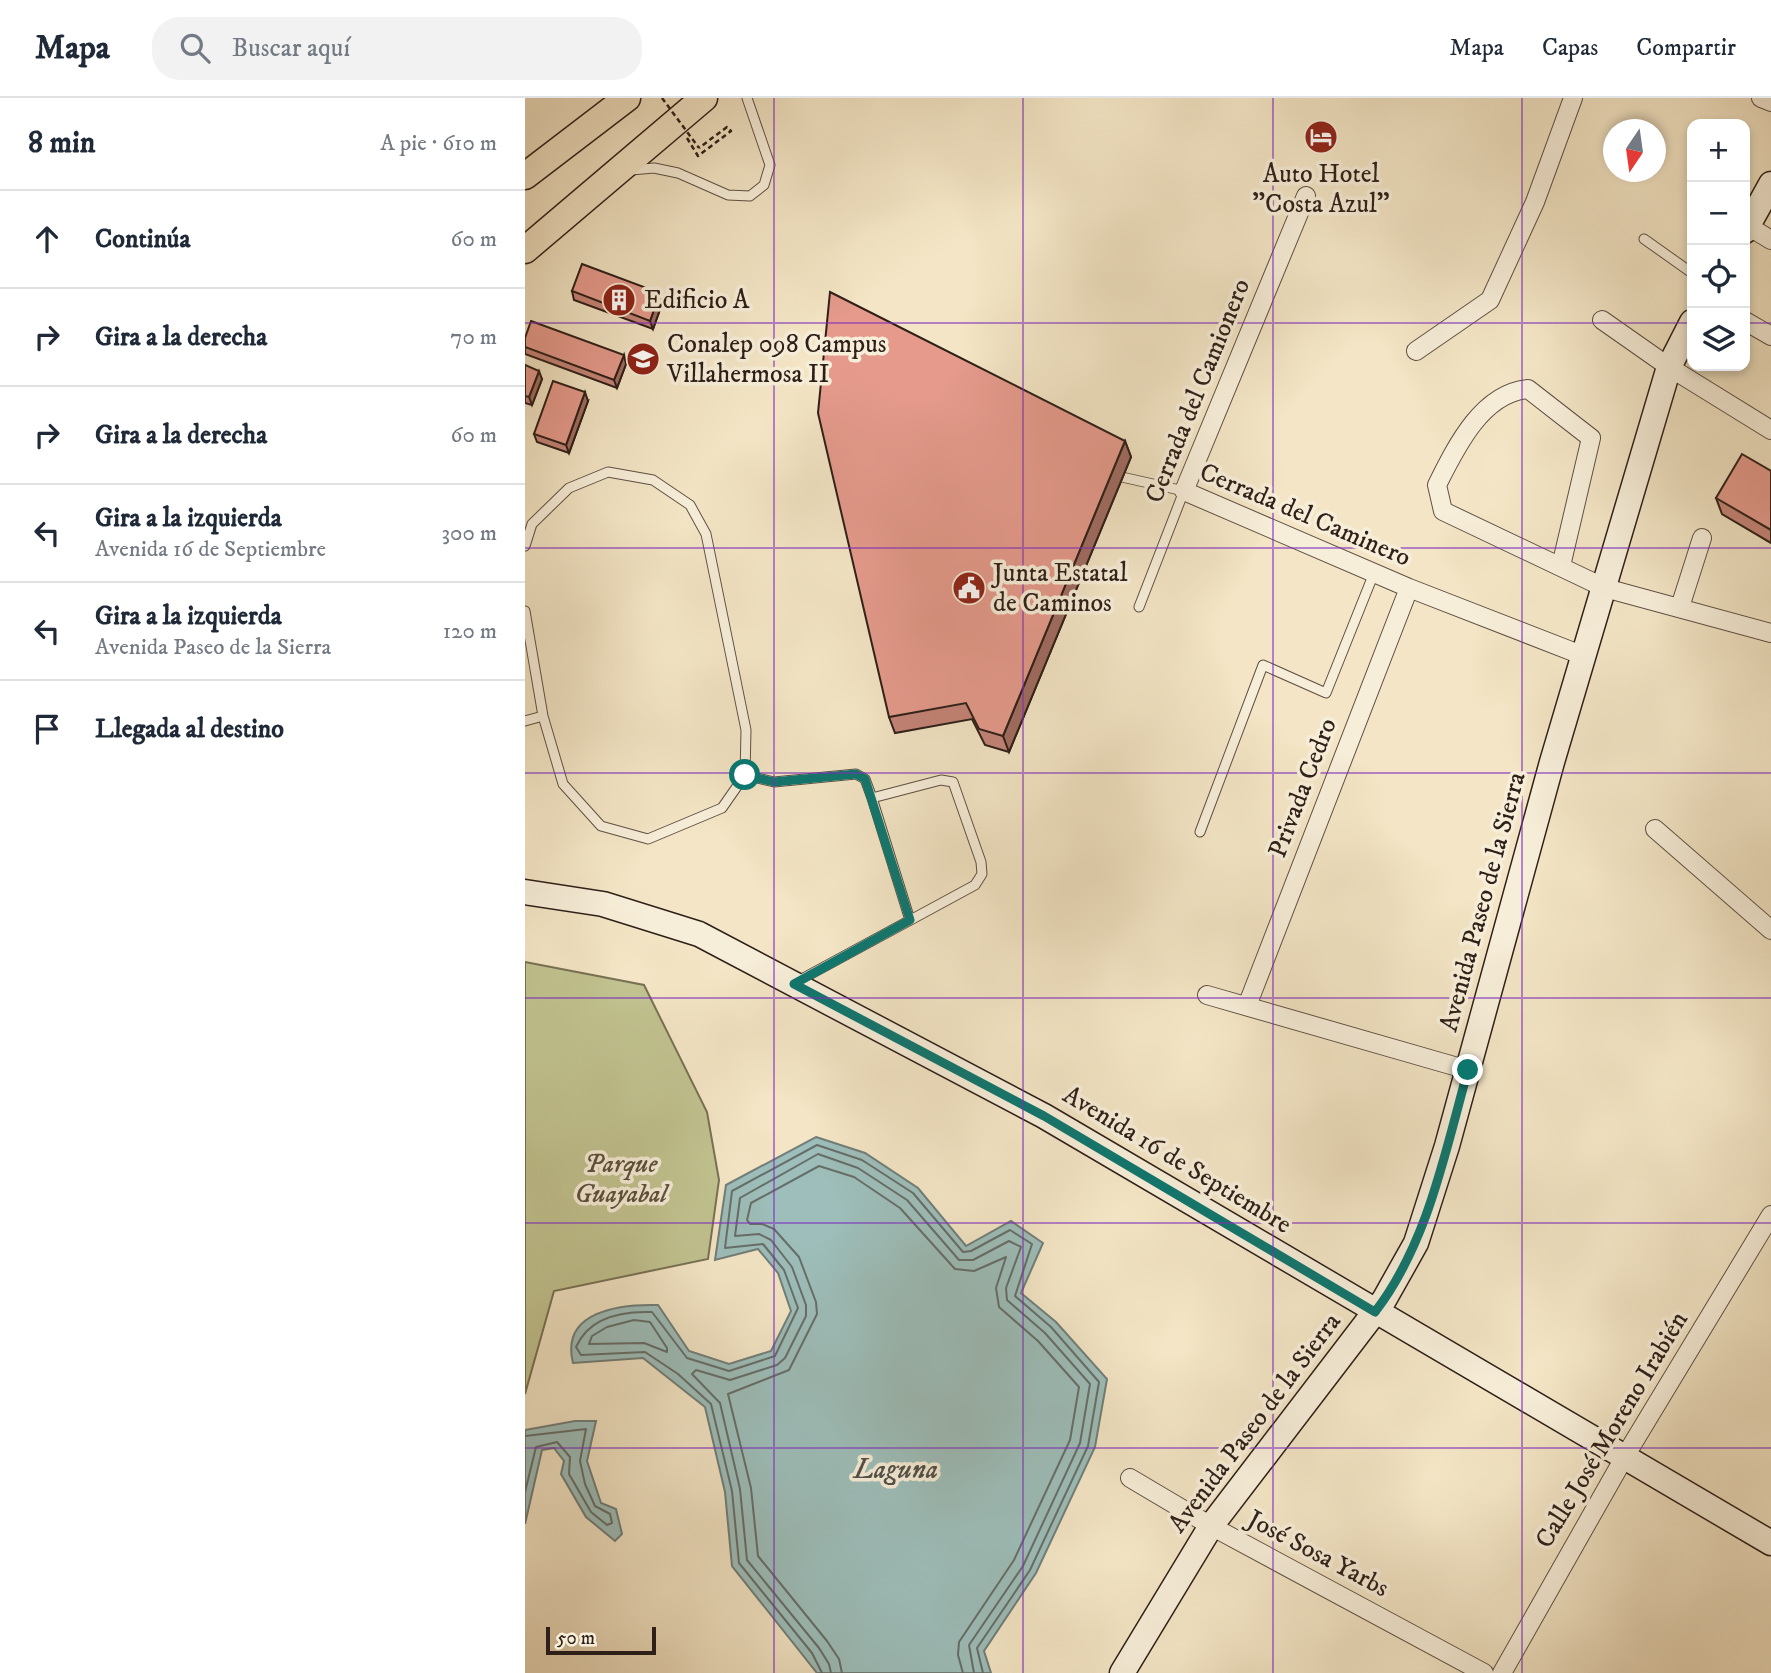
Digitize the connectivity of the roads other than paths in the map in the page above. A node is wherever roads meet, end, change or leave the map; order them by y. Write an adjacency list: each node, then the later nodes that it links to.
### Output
1 (627, 98): 8 (main road)
2 (704, 98): 7 (main road)
3 (747, 98): 7 (lane)
4 (1573, 98): 21 (street)
5 (1761, 98): 6 (street)
6 (1771, 102)
7 (615, 171): 15 (main road)
8 (525, 176)
9 (1771, 184): 11 (main road)
10 (1306, 196): 27 (street, Cerrada del Camionero)
11 (1750, 222)
12 (1750, 231): 14 (street)
13 (1644, 239): 16 (lane)
14 (1771, 240)
15 (525, 250)
16 (1687, 269)
17 (1602, 320): 22 (street)
18 (1750, 324): 20 (street)
19 (1687, 332): 22 (main road, Avenida Paseo de la Sierra)
20 (1771, 336)
21 (1416, 351)
22 (1669, 367): 23 (street); 33 (main road, Avenida Paseo de la Sierra)
23 (1771, 430)
24 (1106, 472): 25 (lane, Cerrada del Caminero)
25 (1119, 477): 26 (lane); 27 (lane, Cerrada del Caminero)
26 (1114, 489)
27 (1184, 491): 31 (street, Cerrada del Caminero); 34 (lane, Cerrada del Camionero)
28 (1702, 538): 35 (street)
29 (525, 546): 41 (lane)
30 (1561, 566): 30 (street); 33 (street)
31 (1374, 573): 32 (street, Cerrada del Caminero); 44 (lane)
32 (1409, 588): 38 (street, Cerrada del Caminero); 50 (street, Privada Cedro)
33 (1605, 588): 35 (street); 38 (main road, Avenida Paseo de la Sierra)
34 (1139, 607)
35 (1680, 607): 37 (street)
36 (525, 611): 39 (lane)
37 (1771, 633)
38 (1584, 656): 51 (main road, Avenida Paseo de la Sierra)
39 (543, 716): 40 (lane); 41 (lane)
40 (525, 721)
41 (745, 775): 42 (lane)
42 (872, 798): 46 (lane); 46 (lane)
43 (1655, 829): 47 (street)
44 (1200, 832)
45 (525, 892): 48 (main road, Avenida 16 de Septiembre)
46 (910, 920): 48 (lane)
47 (1771, 930)
48 (794, 984): 53 (main road, Avenida 16 de Septiembre)
49 (1207, 995): 50 (street)
50 (1247, 1006): 51 (street)
51 (1468, 1070): 53 (main road, Avenida Paseo de la Sierra)
52 (1771, 1215): 54 (street, Calle José Moreno Irabién)
53 (1375, 1312): 54 (main road, Avenida 16 de Septiembre); 56 (main road, Avenida Paseo de la Sierra)
54 (1624, 1458): 57 (main road, Avenida 16 de Septiembre); 60 (street, Calle José Moreno Irabién)
55 (1130, 1478): 56 (street, José Sosa Yarbs)
56 (1211, 1526): 58 (main road, Avenida Paseo de la Sierra); 59 (street, José Sosa Yarbs)
57 (1771, 1543)
58 (1122, 1673)
59 (1484, 1673)
60 (1501, 1673)

